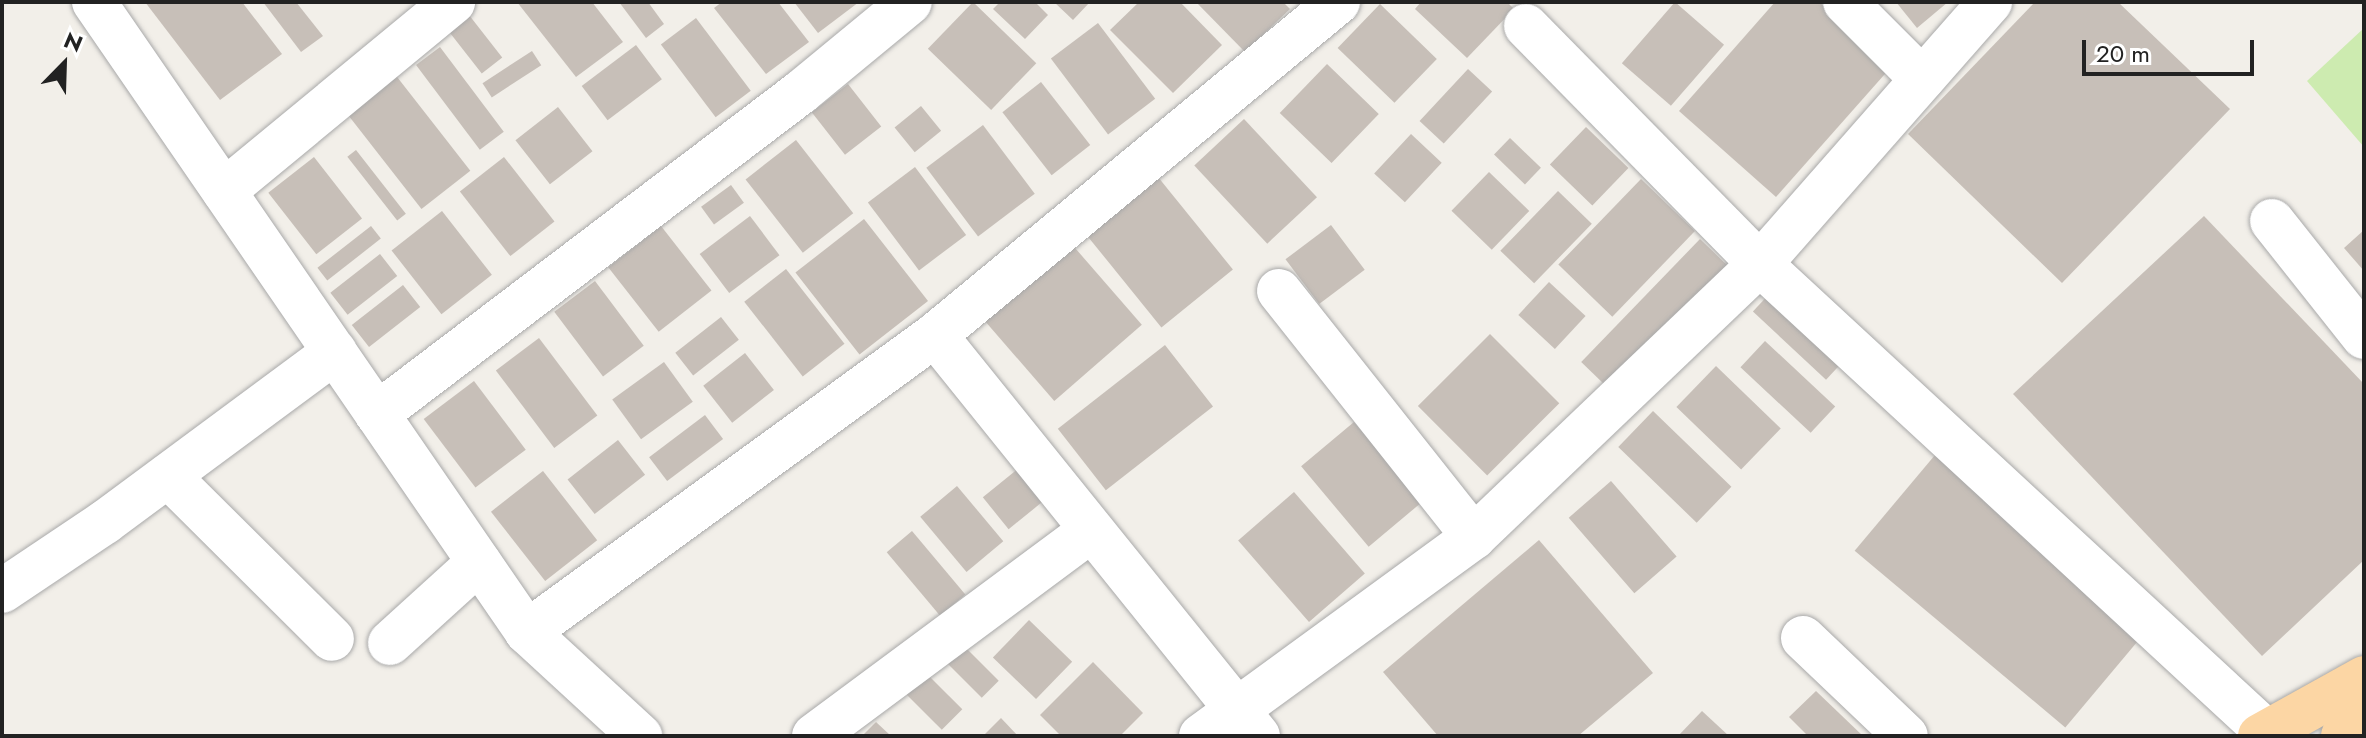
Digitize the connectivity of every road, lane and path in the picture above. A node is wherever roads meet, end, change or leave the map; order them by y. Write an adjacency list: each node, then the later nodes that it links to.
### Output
1 (94, 2): 9 (street)
2 (453, 2): 9 (street)
3 (910, 2): 16 (street)
4 (1338, 2): 13 (street)
5 (1845, 2): 8 (street)
6 (1990, 2): 8 (street)
7 (1526, 26): 11 (street)
8 (1922, 79): 11 (street)
9 (224, 191): 15 (street)
10 (2272, 221): 14 (street)
11 (1760, 264): 19 (street); 29 (street)
12 (1279, 291): 19 (street)
13 (935, 335): 18 (street); 22 (street)
14 (2364, 337)
15 (335, 352): 16 (street); 17 (street)
16 (377, 414): 20 (street)
17 (168, 476): 21 (street); 24 (street)
18 (1091, 530): 27 (street); 31 (street)
19 (1474, 537): 27 (street)
20 (479, 562): 22 (street); 25 (street)
21 (2, 591)
22 (527, 632): 30 (street)
23 (1803, 638): 33 (street)
24 (332, 639)
25 (390, 643)
26 (2364, 678): 29 (main road)
27 (1247, 723): 32 (street)
28 (2364, 725): 34 (main road)
29 (2266, 734)
30 (640, 736)
31 (814, 736)
32 (1201, 736)
33 (1906, 736)
34 (2343, 736)

